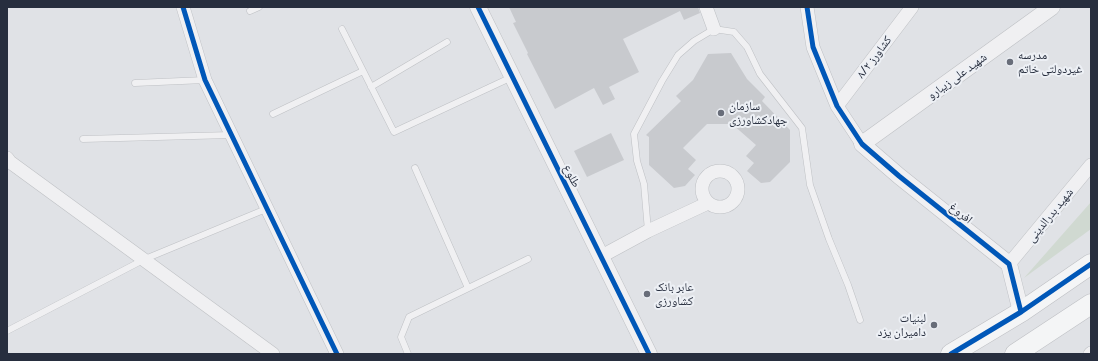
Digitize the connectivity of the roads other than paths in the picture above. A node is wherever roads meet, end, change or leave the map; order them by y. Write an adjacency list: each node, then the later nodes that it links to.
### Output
1 (183, 7): 14 (street)
2 (260, 7): 8 (lane)
3 (478, 7): 13 (street, طلوع)
4 (706, 7): 10 (street)
5 (807, 7): 17 (street)
6 (912, 7): 17 (street, کشاورز ۸/۲)
7 (1052, 7): 21 (street, شهید علی زیبارو)
8 (250, 11)
9 (342, 29): 12 (lane)
10 (714, 29): 27 (lane); 36 (lane)
11 (447, 42): 16 (lane)
12 (363, 71): 16 (lane); 18 (lane)
13 (512, 77): 16 (lane); 28 (street, طلوع)
14 (205, 80): 15 (lane); 19 (street)
15 (135, 82)
16 (370, 86)
17 (837, 106): 21 (street)
18 (273, 114)
19 (231, 135): 20 (lane); 26 (street)
20 (83, 139)
21 (862, 144): 31 (street, افروغ)
22 (7, 158): 29 (street)
23 (1091, 165): 31 (street, شهید بدرالدینی)
24 (415, 168): 33 (lane)
25 (708, 203): 27 (street)
26 (266, 209): 29 (lane); 39 (street)
27 (648, 231): 28 (street)
28 (600, 257): 41 (street, طلوع)
29 (145, 259): 37 (lane); 38 (street)
30 (528, 259): 33 (lane)
31 (1009, 264): 35 (street)
32 (1091, 264): 35 (main road)
33 (468, 288): 40 (lane)
34 (1091, 304): 43 (main road)
35 (1021, 312): 42 (main road)
36 (860, 320)
37 (7, 331)
38 (273, 354)
39 (337, 354)
40 (408, 354)
41 (649, 354)
42 (951, 354)
43 (1015, 354)

